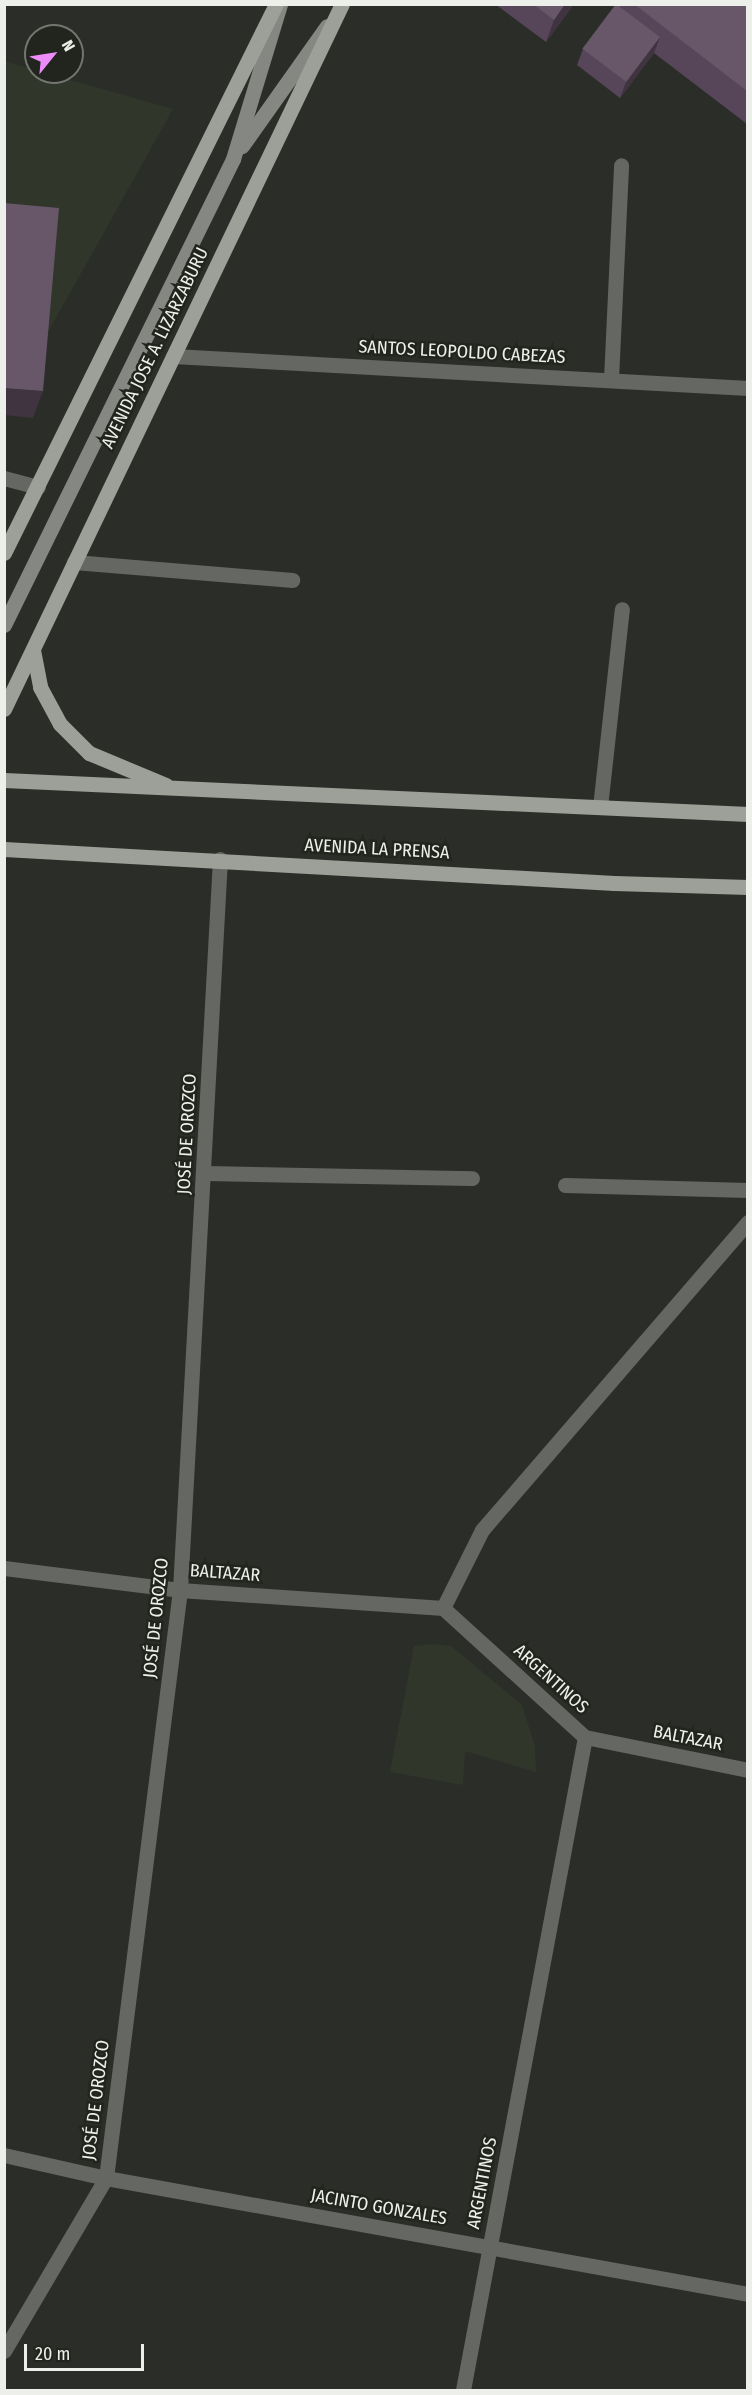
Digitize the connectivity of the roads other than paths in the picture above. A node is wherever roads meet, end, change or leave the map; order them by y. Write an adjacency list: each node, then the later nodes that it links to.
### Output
1 (276, 4): 10 (main road)
2 (280, 4): 4 (street)
3 (342, 4): 4 (street); 6 (main road, AVENIDA JOSE A. LIZARZABURU)
4 (233, 159): 15 (street)
5 (621, 165): 7 (street)
6 (173, 356): 7 (street, SANTOS LEOPOLDO CABEZAS); 12 (main road, AVENIDA JOSE A. LIZARZABURU)
7 (611, 379): 8 (street, SANTOS LEOPOLDO CABEZAS)
8 (747, 388)
9 (4, 478): 10 (street)
10 (38, 487): 11 (main road)
11 (4, 553)
12 (75, 562): 13 (street); 16 (main road, AVENIDA JOSE A. LIZARZABURU)
13 (292, 580)
14 (621, 609): 20 (street)
15 (4, 625)
16 (33, 650): 17 (main road, AVENIDA JOSE A. LIZARZABURU); 19 (main road)
17 (4, 709)
18 (4, 780): 19 (main road)
19 (177, 789): 20 (main road)
20 (600, 807): 21 (main road)
21 (747, 814)
22 (4, 849): 23 (main road, AVENIDA LA PRENSA)
23 (220, 859): 24 (main road, AVENIDA LA PRENSA); 25 (street, JOSÉ DE OROZCO)
24 (747, 887)
25 (205, 1173): 26 (street); 31 (street, JOSÉ DE OROZCO)
26 (472, 1178)
27 (565, 1185): 28 (street)
28 (747, 1190)
29 (747, 1222): 32 (street)
30 (4, 1568): 31 (street, BALTAZAR)
31 (180, 1590): 32 (street, BALTAZAR); 36 (street, JOSÉ DE OROZCO)
32 (443, 1608): 33 (street, ARGENTINOS)
33 (585, 1737): 34 (street, BALTAZAR); 37 (street, ARGENTINOS)
34 (747, 1770)
35 (4, 2155): 36 (street, JACINTO GONZALES)
36 (106, 2178): 37 (street, JACINTO GONZALES); 39 (street, JOSÉ DE OROZCO)
37 (490, 2247): 38 (street, JACINTO GONZALES); 40 (street, ARGENTINOS)
38 (747, 2294)
39 (4, 2351)
40 (463, 2391)

